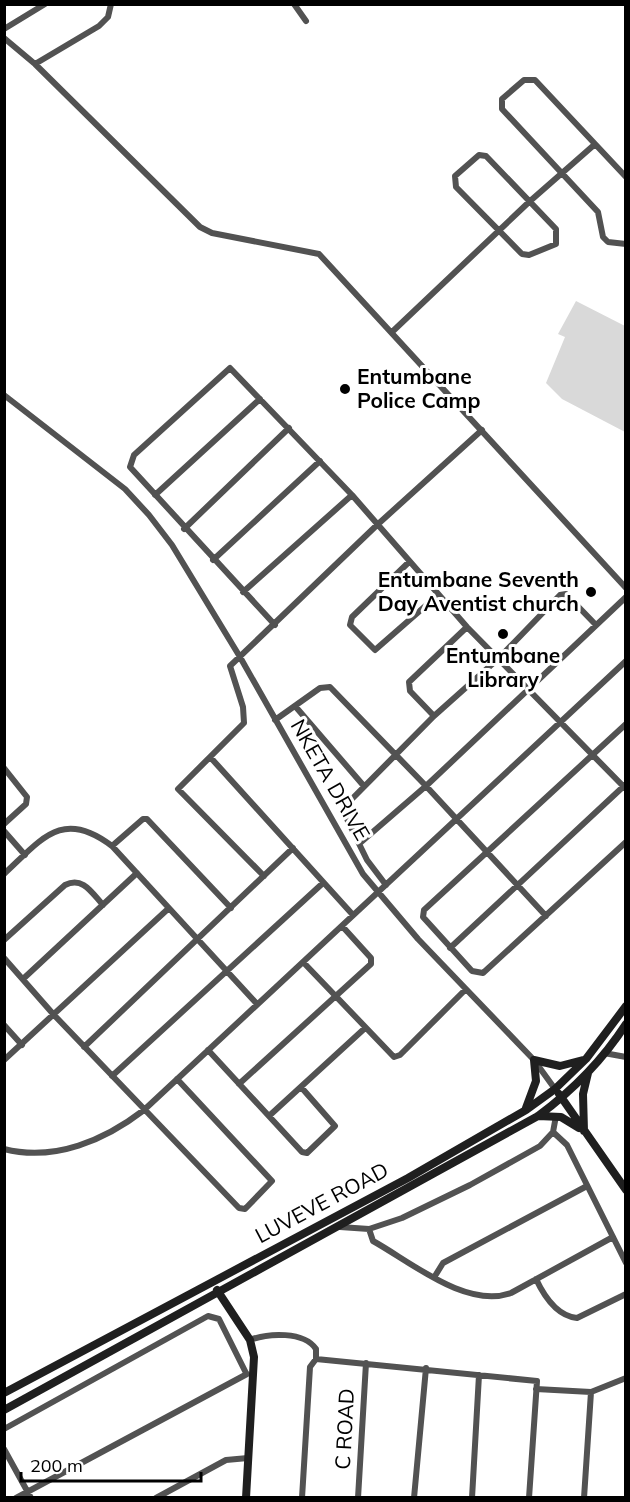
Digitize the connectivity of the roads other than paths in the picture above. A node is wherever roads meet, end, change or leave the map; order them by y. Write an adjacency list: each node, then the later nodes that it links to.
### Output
1 (45, 4): 5 (street)
2 (111, 4): 7 (street)
3 (294, 4): 4 (street)
4 (306, 21)
5 (4, 29)
6 (4, 38): 7 (street)
7 (35, 64): 14 (street)
8 (594, 145): 9 (street); 9 (street); 10 (street)
9 (561, 175): 11 (street); 13 (street)
10 (626, 177)
11 (529, 202): 12 (street); 12 (street); 12 (street)
12 (498, 232): 14 (street)
13 (626, 244)
14 (392, 332): 18 (street)
15 (4, 395): 33 (street, NKETA DRIVE)
16 (260, 399): 17 (street); 20 (street); 20 (street)
17 (289, 428): 19 (street); 23 (street)
18 (482, 430): 22 (street); 26 (street)
19 (320, 461): 21 (street); 24 (street)
20 (154, 495): 23 (street)
21 (352, 495): 22 (street); 27 (street)
22 (377, 525): 25 (street); 30 (street)
23 (184, 528): 24 (street)
24 (213, 560): 27 (street)
25 (408, 562): 28 (street); 28 (street)
26 (626, 588)
27 (243, 592): 30 (street)
28 (438, 595): 32 (street)
29 (626, 597): 31 (street)
30 (275, 625): 33 (street)
31 (596, 625): 34 (street); 36 (street)
32 (467, 627): 34 (street); 38 (street)
33 (240, 657): 39 (street, NKETA DRIVE); 44 (street)
34 (499, 658): 36 (street); 38 (street)
35 (626, 661): 40 (street)
36 (530, 689): 40 (street); 47 (street)
37 (295, 706): 39 (street); 42 (street); 46 (street)
38 (434, 716): 42 (street)
39 (275, 720): 64 (street, NKETA DRIVE)
40 (561, 721): 43 (street); 49 (street)
41 (626, 724): 43 (street)
42 (396, 754): 46 (street); 47 (street)
43 (593, 755): 48 (street); 56 (street)
44 (211, 758): 55 (street); 60 (street)
45 (4, 768): 50 (street)
46 (363, 785): 53 (street)
47 (426, 786): 49 (street); 53 (street)
48 (625, 787): 63 (street)
49 (456, 820): 56 (street); 62 (street)
50 (4, 824)
51 (4, 831): 57 (street)
52 (626, 842): 69 (street)
53 (360, 843): 62 (street)
54 (112, 846): 57 (street); 58 (street); 67 (street)
55 (293, 848): 60 (street); 61 (street)
56 (486, 853): 63 (street); 73 (street)
57 (25, 855): 59 (street)
58 (137, 873): 65 (street); 66 (street)
59 (4, 874)
60 (264, 876): 67 (street)
61 (323, 883): 68 (street); 76 (street)
62 (386, 885): 64 (street)
63 (516, 885): 69 (street); 73 (street)
64 (377, 893): 68 (street); 78 (street, NKETA DRIVE)
65 (103, 905): 72 (street); 77 (street)
66 (169, 908): 71 (street); 82 (street)
67 (231, 908): 71 (street)
68 (353, 915): 70 (street)
69 (546, 916): 73 (street)
70 (342, 926): 75 (street); 79 (street)
71 (198, 939): 76 (street); 87 (street)
72 (4, 940)
73 (450, 948)
74 (4, 958): 77 (street)
75 (303, 962): 79 (street); 80 (street)
76 (227, 970): 80 (street); 95 (street)
77 (23, 980): 82 (street)
78 (466, 989): 85 (street); 93 (street, NKETA DRIVE)
79 (335, 997): 85 (street); 97 (street)
80 (256, 1004): 88 (street)
81 (626, 1006): 91 (street, LUVEVE ROAD)
82 (54, 1015): 86 (street); 87 (street)
83 (626, 1024): 89 (street, LUVEVE ROAD)
84 (4, 1025): 86 (street)
85 (364, 1029): 98 (street)
86 (22, 1045): 92 (street)
87 (84, 1047): 95 (street)
88 (208, 1050): 96 (street); 97 (street)
89 (604, 1053): 90 (street); 94 (street, LUVEVE ROAD)
90 (626, 1057)
91 (586, 1059): 93 (street); 99 (street, LUVEVE ROAD)
92 (4, 1060)
93 (534, 1060): 99 (street, NKETA DRIVE); 102 (street)
94 (589, 1072): 100 (street, LUVEVE ROAD); 107 (street)
95 (112, 1076): 101 (street)
96 (177, 1079): 101 (street); 101 (street)
97 (239, 1084): 103 (street)
98 (301, 1087): 103 (street); 103 (street)
99 (555, 1089): 100 (street, NKETA DRIVE); 102 (street, LUVEVE ROAD)
100 (562, 1098): 104 (street, LUVEVE ROAD); 107 (street, NKETA DRIVE)
101 (144, 1110): 108 (street)
102 (525, 1110): 117 (street, LUVEVE ROAD)
103 (269, 1116)
104 (537, 1116): 105 (street); 111 (street, LUVEVE ROAD)
105 (556, 1116): 106 (street); 107 (street)
106 (553, 1132): 109 (street); 112 (street)
107 (584, 1132): 110 (street, NKETA DRIVE)
108 (4, 1149)
109 (587, 1186): 113 (street); 115 (street)
110 (626, 1190)
111 (340, 1227): 112 (street); 118 (street, LUVEVE ROAD)
112 (369, 1229): 115 (street)
113 (613, 1237): 114 (street); 116 (street)
114 (626, 1263)
115 (435, 1276): 116 (street)
116 (536, 1279): 119 (street)
117 (213, 1282): 118 (street); 129 (street, LUVEVE ROAD)
118 (219, 1292): 120 (street); 130 (street, LUVEVE ROAD)
119 (626, 1294)
120 (250, 1340): 121 (street); 124 (street)
121 (316, 1359): 122 (street); 138 (street)
122 (366, 1363): 123 (street); 139 (street, C ROAD)
123 (426, 1368): 125 (street); 140 (street)
124 (250, 1374): 131 (street); 133 (street); 134 (street)
125 (479, 1375): 127 (street); 141 (street)
126 (625, 1379): 128 (street)
127 (536, 1389): 128 (street); 142 (street)
128 (591, 1392): 143 (street)
129 (4, 1393)
130 (4, 1410)
131 (4, 1429)
132 (4, 1449): 134 (street)
133 (248, 1458): 136 (street); 137 (street)
134 (29, 1494): 135 (street)
135 (16, 1497)
136 (156, 1497)
137 (246, 1497)
138 (302, 1497)
139 (358, 1497)
140 (414, 1497)
141 (472, 1497)
142 (529, 1497)
143 (584, 1497)

